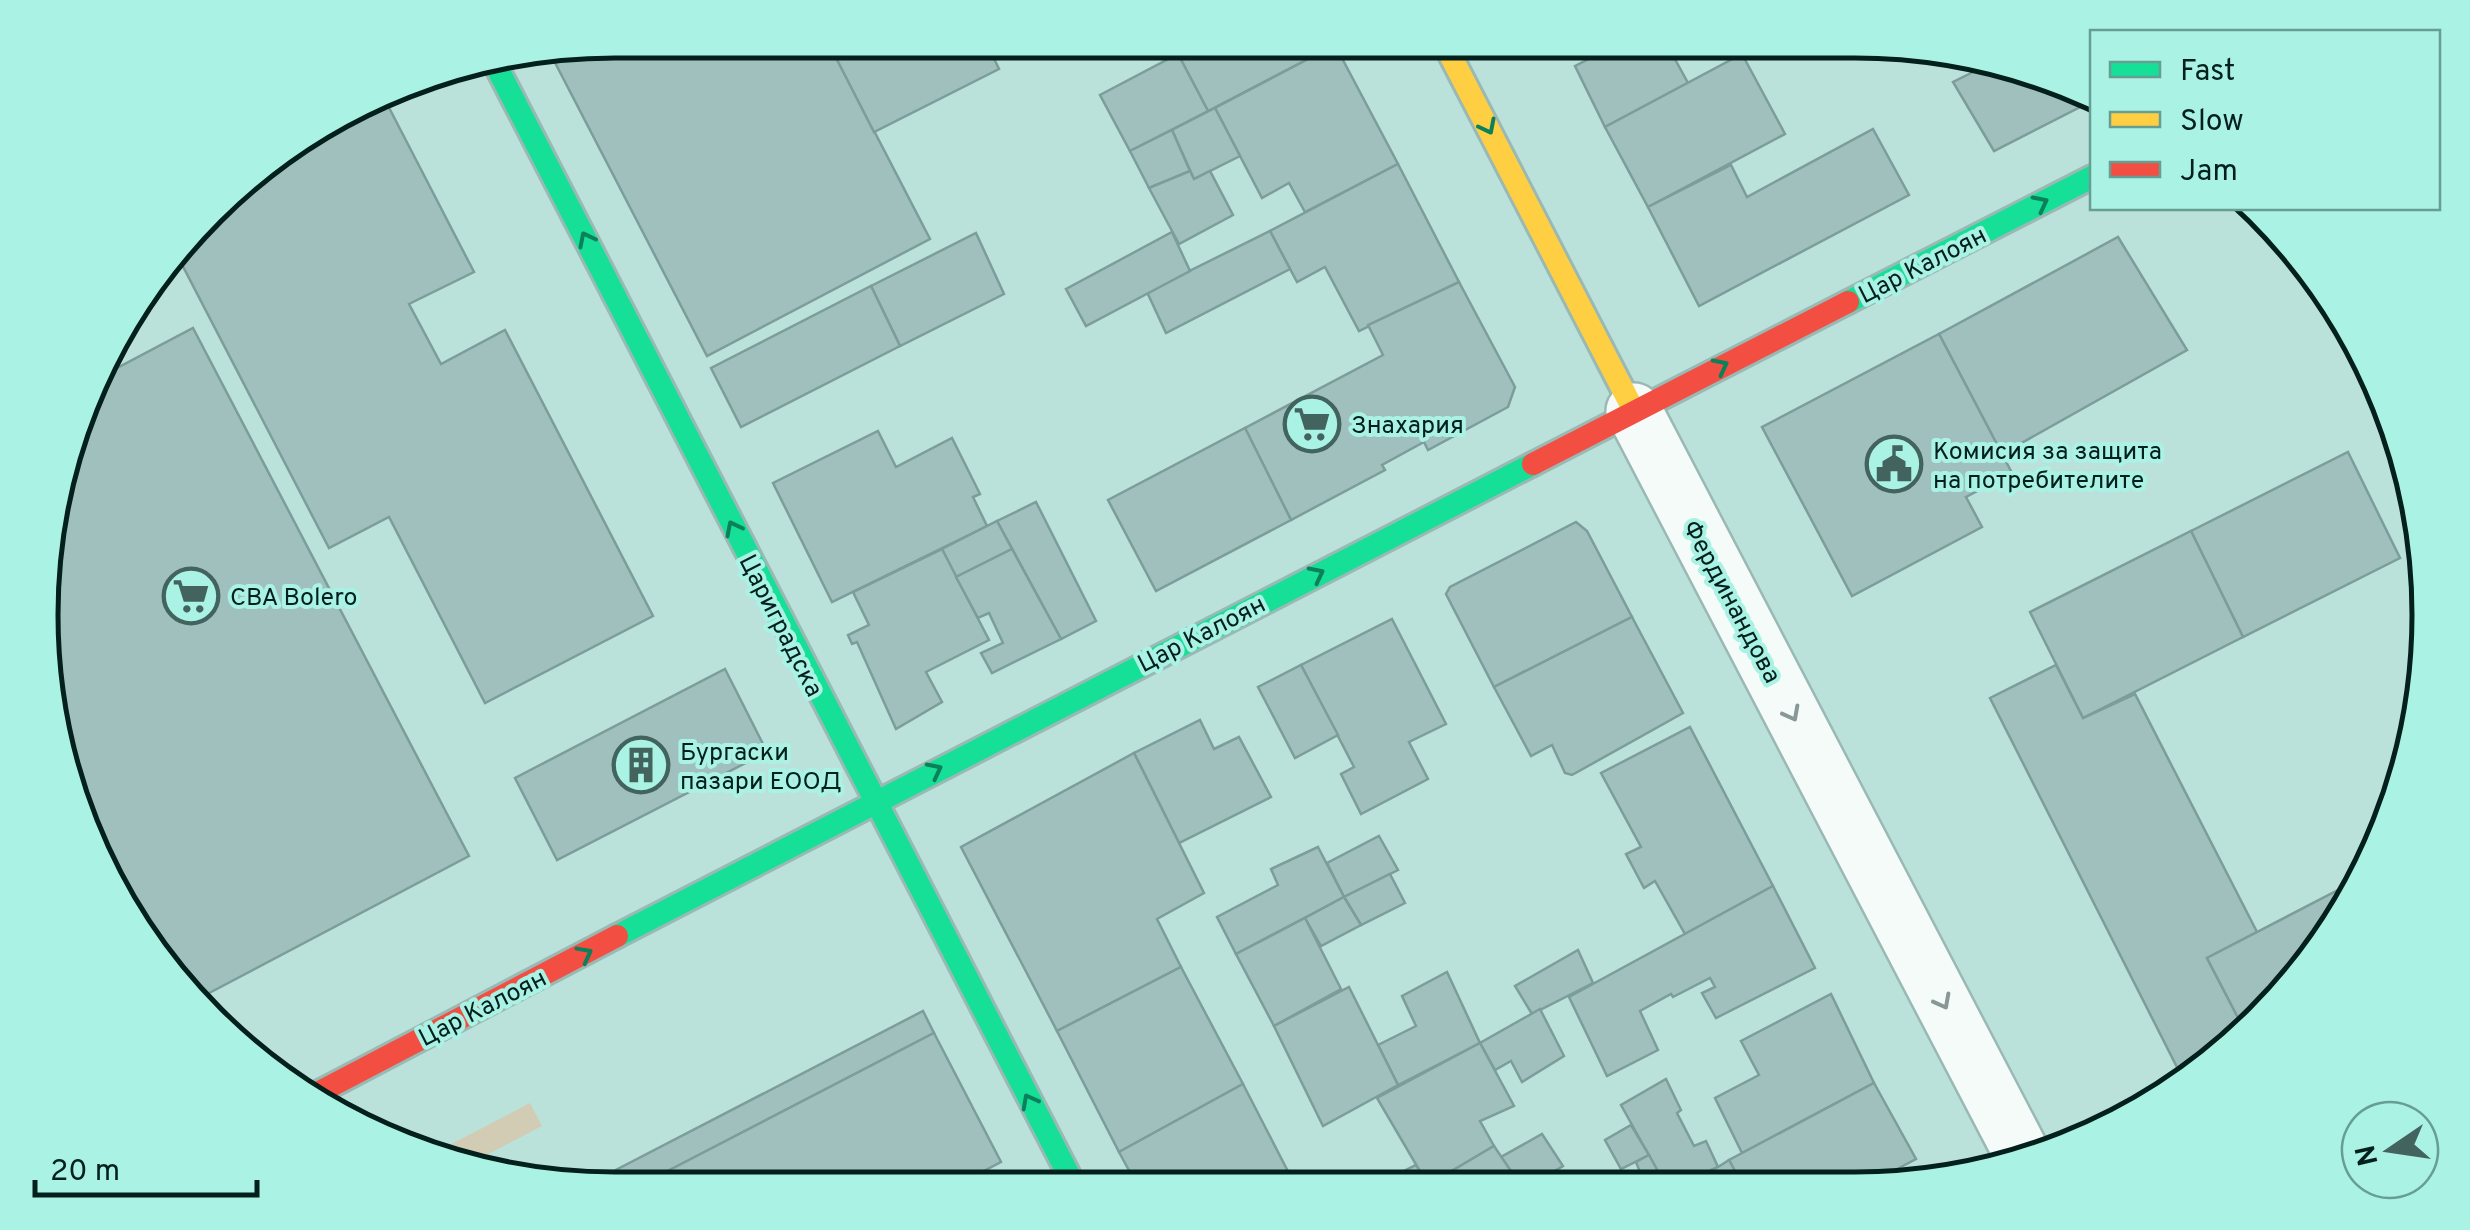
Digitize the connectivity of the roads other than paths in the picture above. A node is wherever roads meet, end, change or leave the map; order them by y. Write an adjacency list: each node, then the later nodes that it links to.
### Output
1 (1452, 58): 4 (street, Фердинандова, one-way to 4)
2 (498, 70): 5 (street, Цариградска, one-way to 2)
3 (2090, 178): 4 (street, Цар Калоян, one-way to 3)
4 (1634, 411): 5 (street, Цар Калоян, one-way to 4); 7 (street, Фердинандова, one-way to 7)
5 (872, 802): 6 (street, Цар Калоян, one-way to 5); 8 (street, Цариградска, one-way to 5)
6 (323, 1090)
7 (2019, 1148)
8 (1067, 1172)

